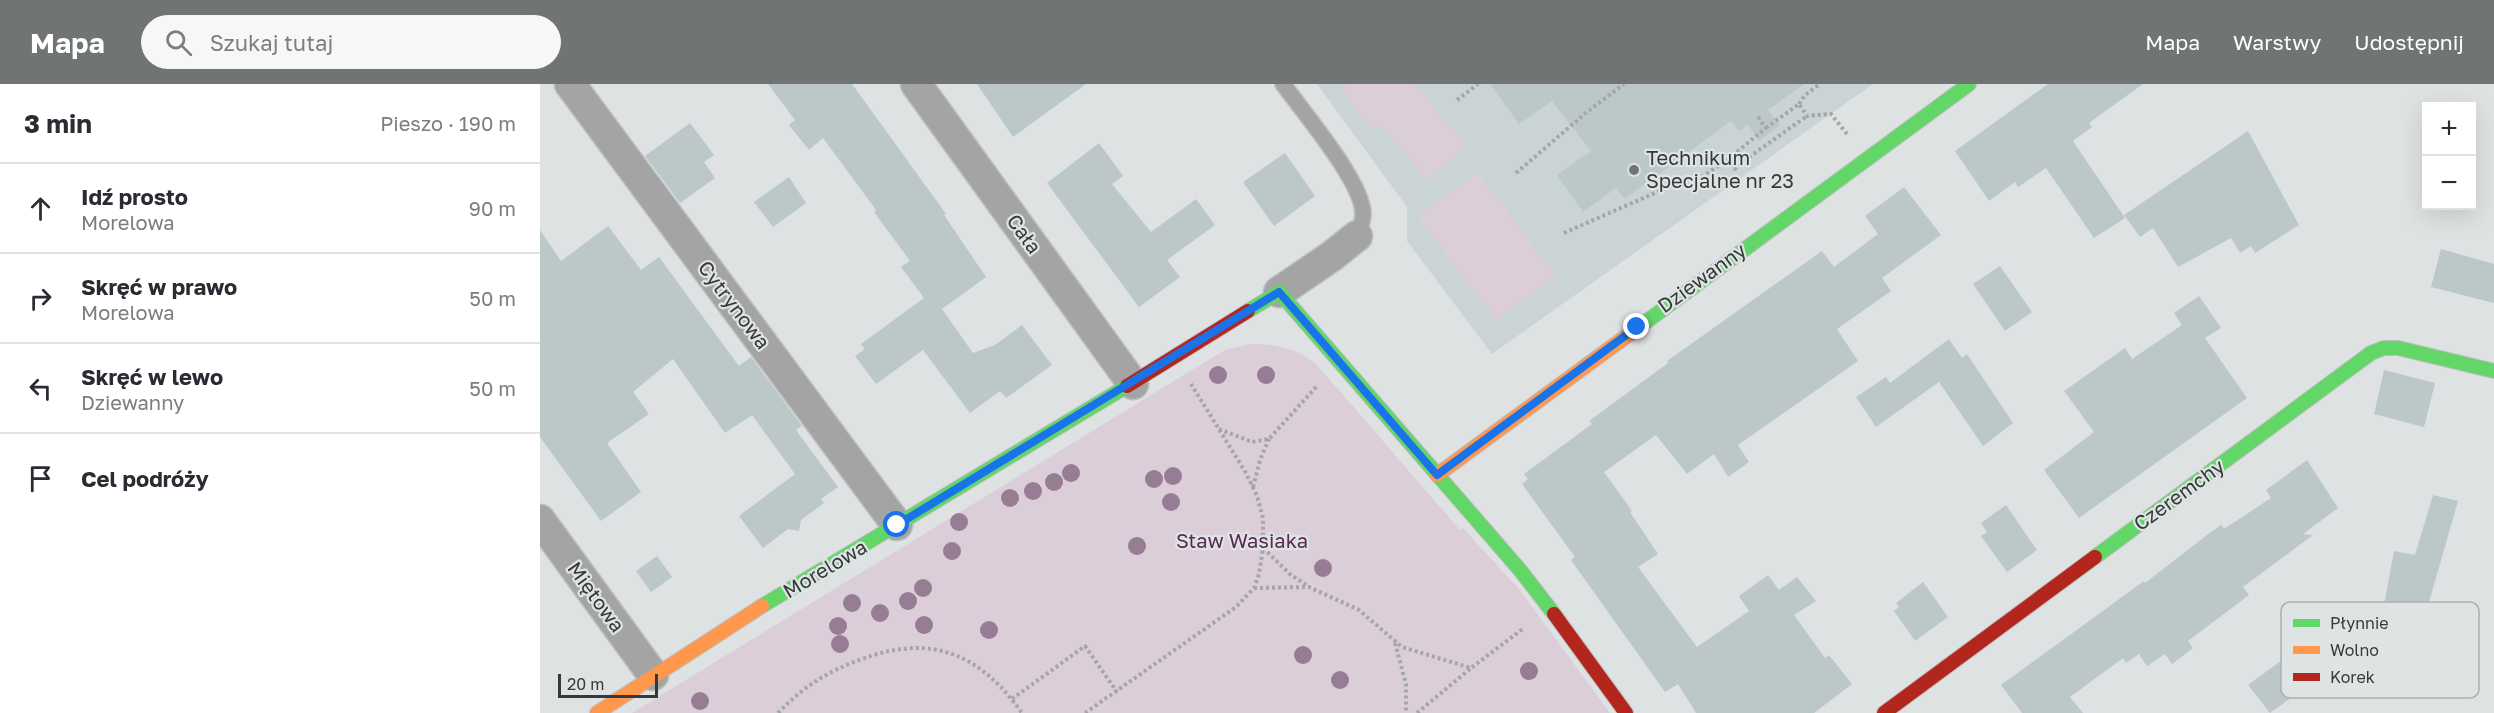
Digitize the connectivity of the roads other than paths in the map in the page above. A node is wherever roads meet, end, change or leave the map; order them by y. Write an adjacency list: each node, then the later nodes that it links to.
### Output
1 (570, 84): 11 (street, Cytrynowa)
2 (916, 84): 8 (street, Cała)
3 (1283, 84): 5 (lane)
4 (1969, 84): 9 (street, Dziewanny)
5 (1357, 236): 6 (street)
6 (1279, 292): 8 (street, Morelowa); 9 (street)
7 (2494, 371): 15 (street, Czeremchy)
8 (1132, 384): 11 (street, Morelowa)
9 (1437, 475): 14 (street)
10 (540, 520): 12 (street, Miętowa)
11 (897, 525): 12 (street, Morelowa)
12 (653, 675): 13 (street, Morelowa)
13 (597, 713)
14 (1626, 713)
15 (1884, 713)

